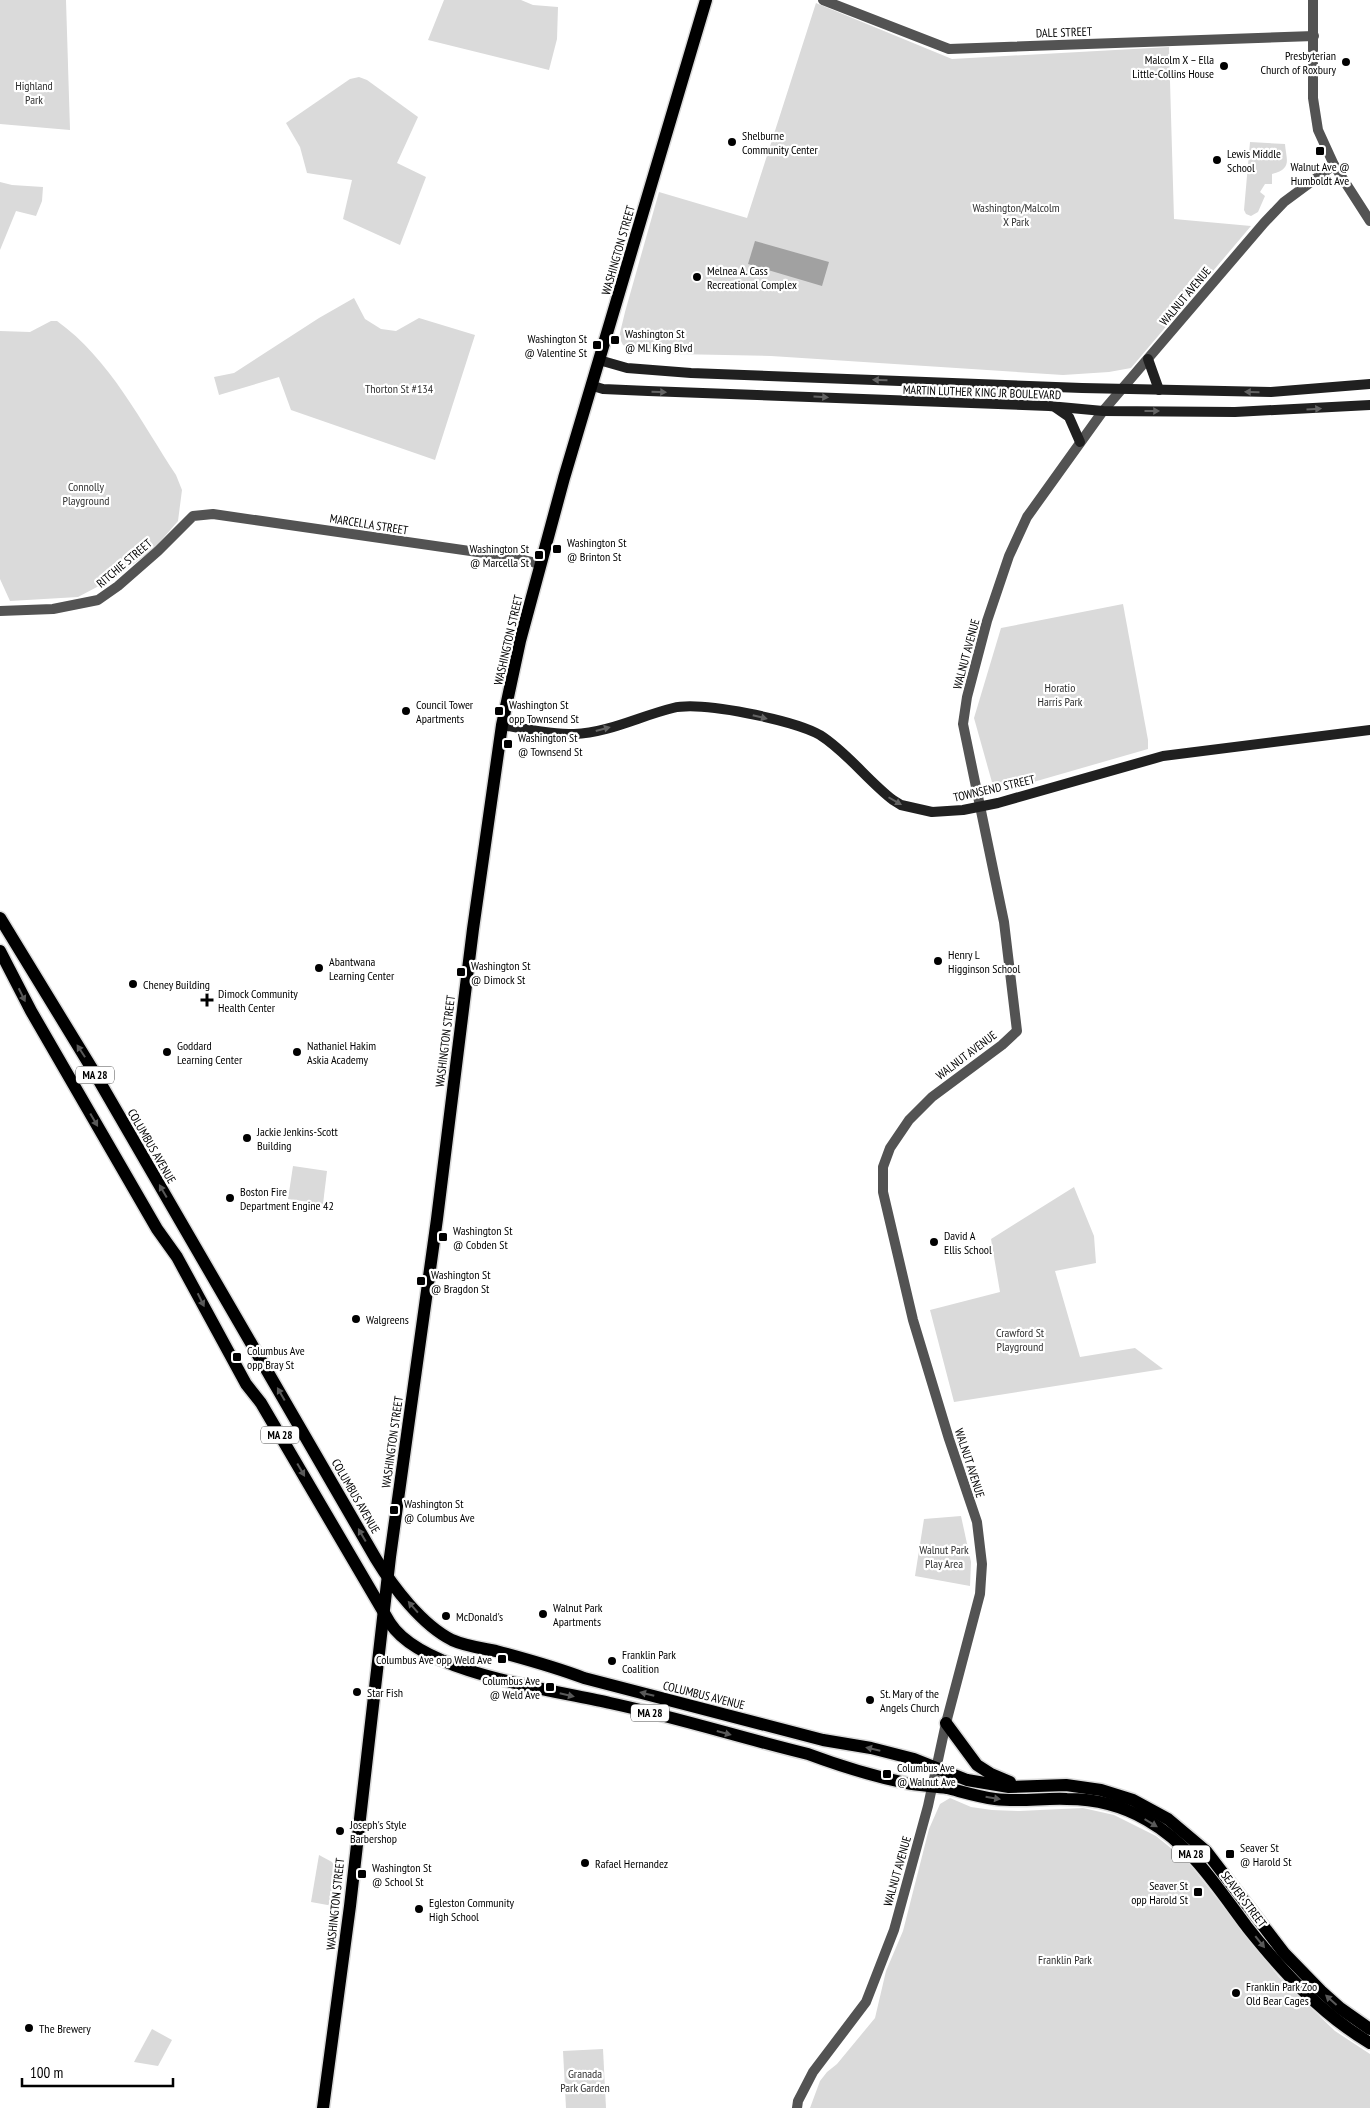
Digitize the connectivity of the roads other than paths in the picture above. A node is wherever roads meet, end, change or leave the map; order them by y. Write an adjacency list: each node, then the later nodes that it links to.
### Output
1 (706, 0): 8 (main road, WASHINGTON STREET)
2 (823, 0): 4 (street, DALE STREET)
3 (1313, 0): 4 (street)
4 (1314, 36): 5 (street)
5 (1334, 165): 6 (street); 7 (street, WALNUT AVENUE)
6 (1370, 222)
7 (1148, 359): 11 (street, WALNUT AVENUE); 12 (main road)
8 (599, 360): 10 (main road, WASHINGTON STREET); 11 (main road, MARTIN LUTHER KING JR BOULEVARD, one-way to 8)
9 (1370, 384): 12 (main road, MARTIN LUTHER KING JR BOULEVARD, one-way to 12)
10 (592, 386): 14 (main road, MARTIN LUTHER KING JR BOULEVARD, one-way to 14); 18 (main road, WASHINGTON STREET)
11 (1121, 389): 12 (main road, MARTIN LUTHER KING JR BOULEVARD); 15 (street, WALNUT AVENUE)
12 (1159, 390)
13 (1370, 405): 15 (main road, MARTIN LUTHER KING JR BOULEVARD, one-way to 13)
14 (1056, 407): 15 (main road, MARTIN LUTHER KING JR BOULEVARD); 16 (main road)
15 (1103, 411): 16 (street, WALNUT AVENUE)
16 (1080, 442): 22 (street, WALNUT AVENUE)
17 (193, 516): 18 (street, MARCELLA STREET); 19 (street, RITCHIE STREET)
18 (540, 564): 20 (main road, WASHINGTON STREET)
19 (0, 612)
20 (502, 725): 22 (main road, TOWNSEND STREET, one-way to 22); 25 (main road, WASHINGTON STREET)
21 (1370, 730): 22 (main road, TOWNSEND STREET)
22 (980, 806): 27 (street, WALNUT AVENUE)
23 (0, 918): 25 (main road, COLUMBUS AVENUE / MA 28, one-way to 23)
24 (0, 951): 26 (main road, MA 28, one-way to 26)
25 (388, 1576): 26 (main road, WASHINGTON STREET); 28 (main road, COLUMBUS AVENUE / MA 28, one-way to 25)
26 (384, 1613): 29 (main road, MA 28, one-way to 29); 33 (main road, WASHINGTON STREET)
27 (946, 1723): 28 (street, WALNUT AVENUE); 30 (main road)
28 (936, 1768): 29 (street, WALNUT AVENUE); 30 (main road, SEAVER STREET / MA 28)
29 (932, 1786): 32 (main road, SEAVER STREET / MA 28, one-way to 32); 34 (street, WALNUT AVENUE)
30 (1021, 1787): 31 (main road, SEAVER STREET / MA 28, one-way to 30)
31 (1370, 2029)
32 (1370, 2044)
33 (322, 2108)
34 (797, 2108)

